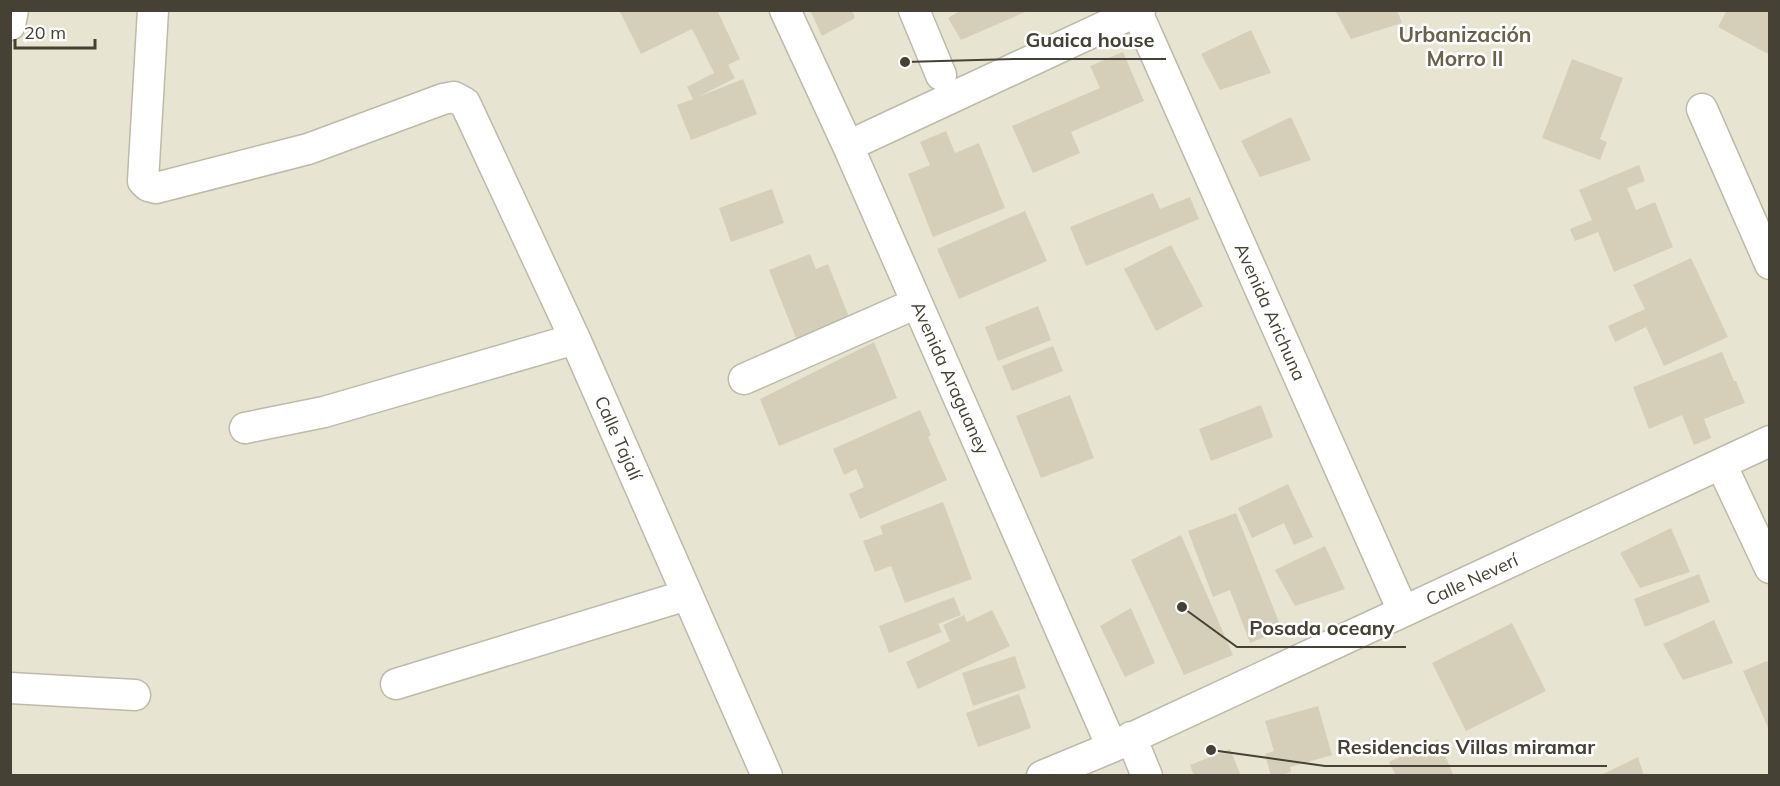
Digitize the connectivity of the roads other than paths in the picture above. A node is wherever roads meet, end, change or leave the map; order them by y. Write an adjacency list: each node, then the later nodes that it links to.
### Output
1 (13, 10): 6 (street)
2 (153, 10): 12 (street, Calle Tajalí)
3 (785, 10): 9 (street, Avenida Araguaney)
4 (914, 10): 7 (street)
5 (1138, 11): 9 (street); 19 (street, Avenida Arichuna)
6 (10, 25)
7 (940, 75)
8 (1702, 109): 10 (street)
9 (848, 146): 11 (street, Avenida Araguaney)
10 (1770, 264)
11 (917, 303): 13 (street); 23 (street, Avenida Araguaney)
12 (575, 339): 14 (street); 18 (street, Calle Tajalí)
13 (744, 379)
14 (245, 428)
15 (1770, 441): 16 (street, Calle Neverí)
16 (1721, 464): 17 (street); 19 (street, Calle Neverí)
17 (1770, 568)
18 (687, 595): 20 (street); 24 (street, Calle Tajalí)
19 (1403, 611): 23 (street, Calle Neverí)
20 (396, 684)
21 (10, 688): 22 (street)
22 (135, 695)
23 (1121, 742): 25 (street, Calle Neverí); 26 (street, Avenida Araguaney)
24 (767, 776)
25 (1042, 776)
26 (1147, 776)

